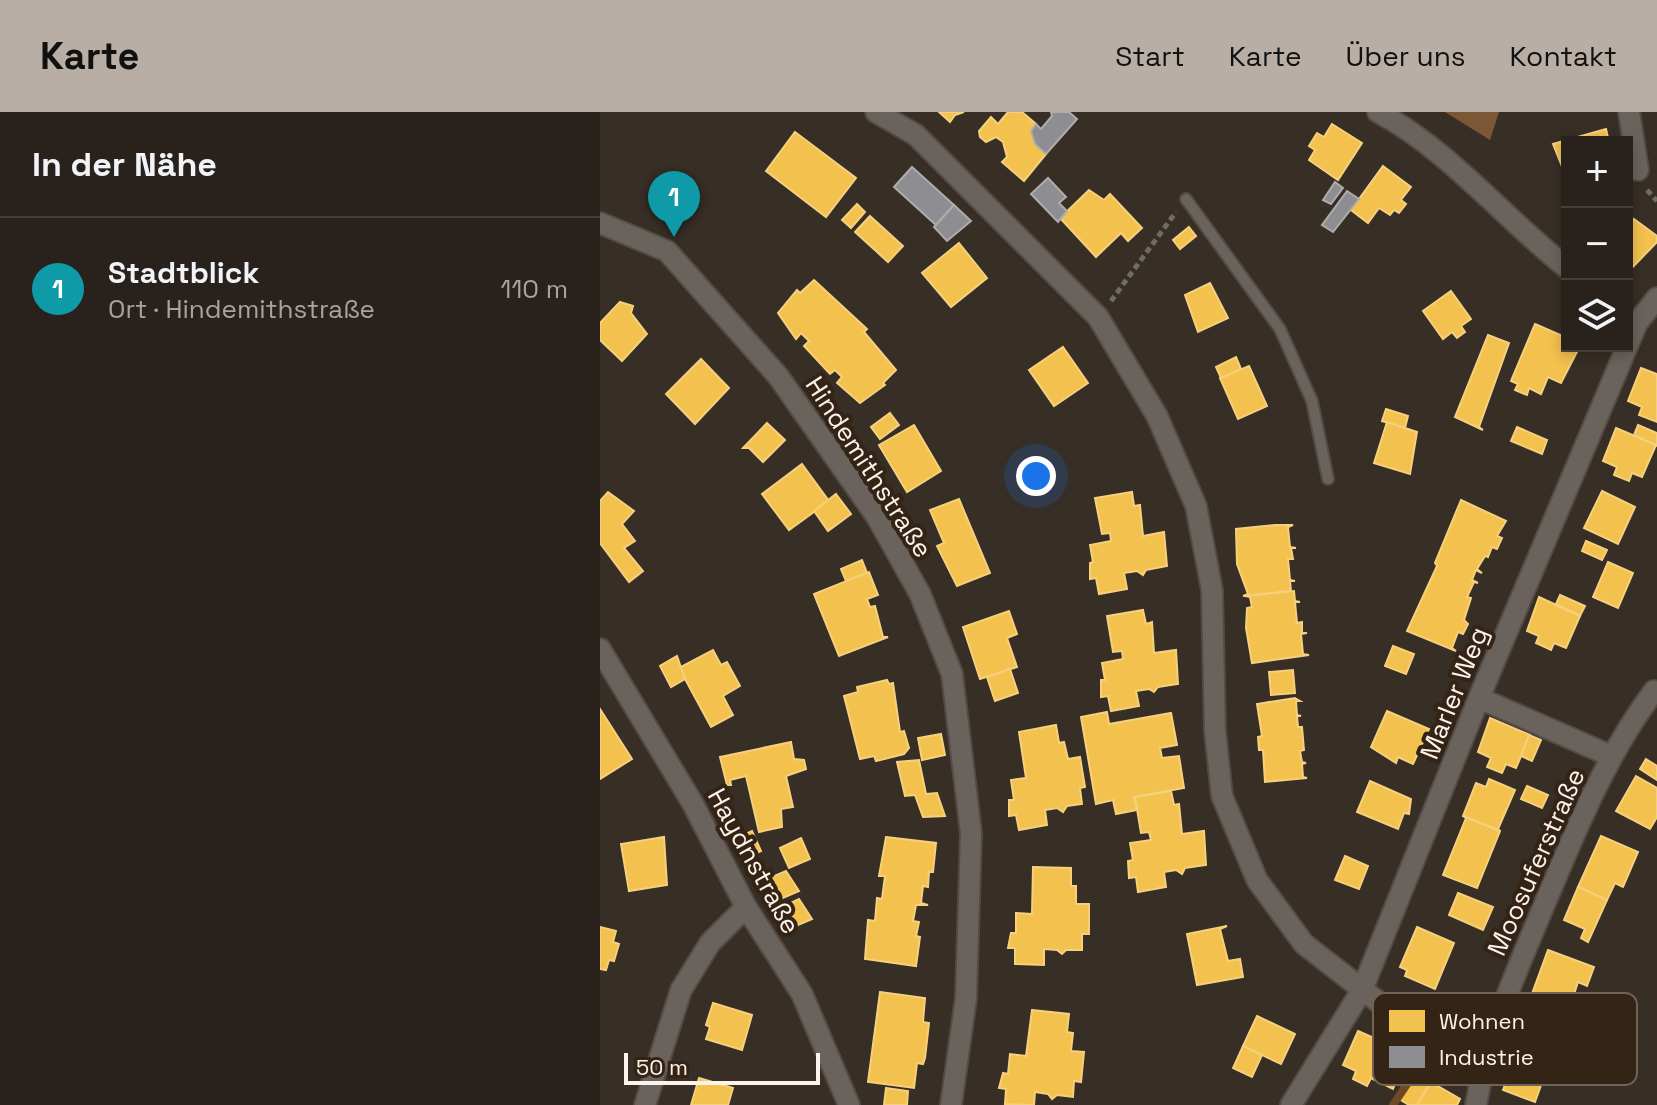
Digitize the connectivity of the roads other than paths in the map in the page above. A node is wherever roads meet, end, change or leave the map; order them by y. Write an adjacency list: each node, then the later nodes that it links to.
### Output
1 (876, 112): 19 (street)
2 (1378, 112): 7 (street)
3 (1629, 112): 4 (street)
4 (1638, 170)
5 (1186, 199): 13 (lane)
6 (600, 223): 25 (street, Hindemithstraße)
7 (1561, 263)
8 (1657, 298): 9 (street, Marler Weg)
9 (1633, 318)
10 (1633, 320): 11 (street)
11 (1657, 333)
12 (1619, 352): 16 (street, Marler Weg)
13 (1328, 479)
14 (600, 649): 18 (street, Haydnstraße)
15 (1657, 692): 17 (street, Moosuferstraße)
16 (1479, 698): 17 (street, Moosuferstraße); 19 (street, Marler Weg)
17 (1611, 756): 20 (street, Moosuferstraße)
18 (746, 907): 23 (street); 24 (street, Haydnstraße)
19 (1362, 990): 21 (street); 26 (street, Marler Weg)
20 (1508, 993)
21 (1373, 998)
22 (1479, 1085): 27 (street, Moosuferstraße)
23 (645, 1105)
24 (849, 1105)
25 (951, 1105)
26 (1291, 1105)
27 (1476, 1105)

